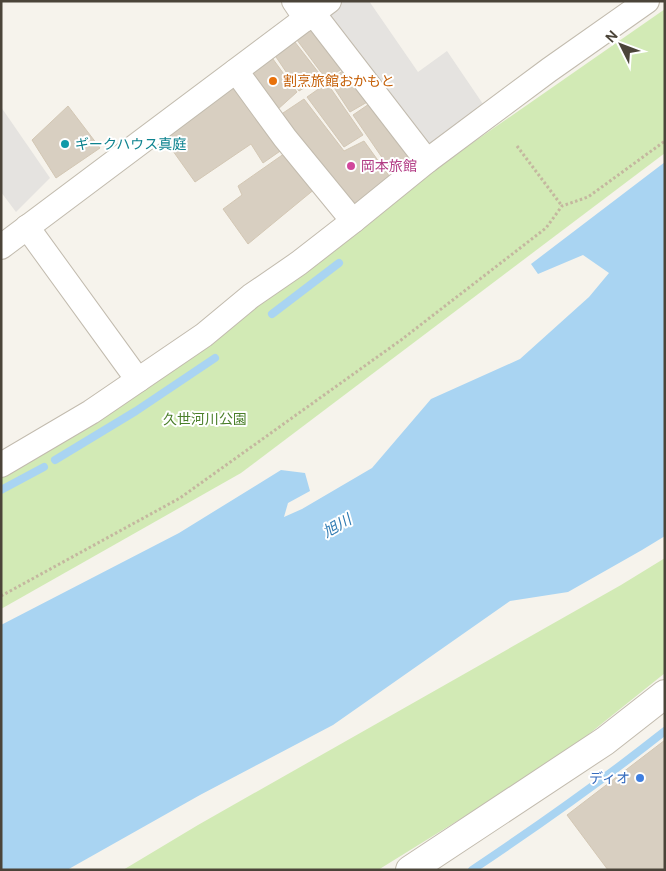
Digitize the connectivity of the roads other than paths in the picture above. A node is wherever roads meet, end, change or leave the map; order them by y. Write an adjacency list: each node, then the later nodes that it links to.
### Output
1 (647, 1): 4 (street)
2 (311, 9): 3 (street); 4 (street)
3 (236, 71): 5 (street); 6 (street)
4 (427, 161): 5 (street)
5 (353, 221): 8 (street)
6 (27, 227): 7 (street); 8 (street)
7 (1, 247)
8 (138, 380): 9 (street)
9 (1, 465)
10 (665, 694): 11 (street)
11 (410, 870)

